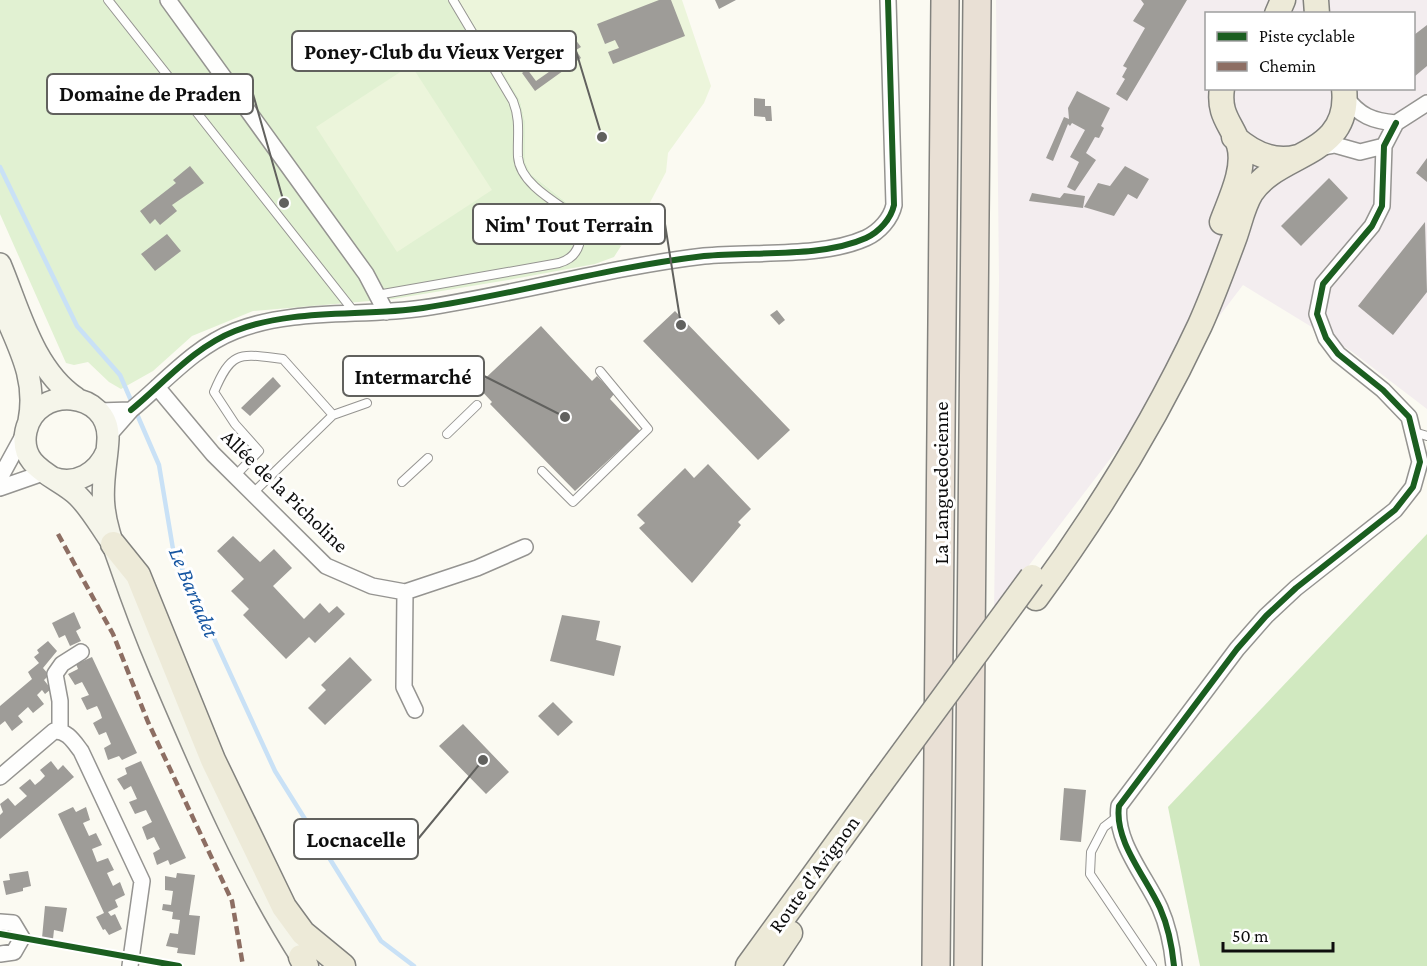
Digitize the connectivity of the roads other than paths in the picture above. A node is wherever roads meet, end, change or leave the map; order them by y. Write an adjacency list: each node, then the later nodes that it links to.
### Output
1 (108, 0): 18 (lane)
2 (168, 0): 15 (street)
3 (453, 0): 15 (lane)
4 (888, 0): 17 (street)
5 (945, 0): 54 (highway, La Languedocienne)
6 (977, 0): 55 (highway, La Languedocienne)
7 (1222, 90): 11 (main road)
8 (1344, 92): 10 (street); 13 (main road)
9 (1427, 103): 10 (street)
10 (1396, 123): 12 (street)
11 (1234, 137): 13 (main road); 41 (main road)
12 (1384, 146): 13 (street); 29 (street)
13 (1312, 151): 41 (main road)
14 (0, 264): 21 (main road)
15 (377, 295): 17 (street)
16 (0, 302): 27 (main road)
17 (386, 312): 18 (street)
18 (356, 314): 20 (street)
19 (600, 371): 32 (lane)
20 (157, 387): 24 (street); 34 (street, Allée de la Picholine)
21 (76, 398): 25 (main road); 27 (main road)
22 (367, 403): 26 (lane)
23 (477, 405): 28 (lane)
24 (131, 410): 25 (street); 30 (street)
25 (98, 411): 30 (main road)
26 (333, 415): 34 (lane); 38 (lane)
27 (28, 426): 33 (main road); 35 (street)
28 (447, 434)
29 (1420, 434): 47 (street)
30 (108, 441): 33 (main road); 39 (main road)
31 (428, 458): 36 (lane)
32 (542, 471)
33 (45, 474): 37 (street); 39 (main road)
34 (235, 476): 38 (street, Allée de la Picholine)
35 (0, 478)
36 (402, 482)
37 (0, 488)
38 (252, 493): 42 (street, Allée de la Picholine)
39 (113, 544): 50 (main road); 53 (main road)
40 (525, 546): 42 (street, Allée de la Picholine)
41 (1034, 588): 51 (main road, Route d'Avignon, bridge)
42 (405, 592): 44 (street)
43 (81, 652): 45 (street)
44 (415, 710)
45 (60, 730): 46 (street); 52 (street)
46 (0, 777)
47 (1117, 817): 56 (lane); 57 (street)
48 (0, 922): 49 (street)
49 (0, 954)
50 (304, 963)
51 (754, 964)
52 (130, 966)
53 (343, 966)
54 (936, 966)
55 (968, 966)
56 (1152, 966)
57 (1174, 966)

